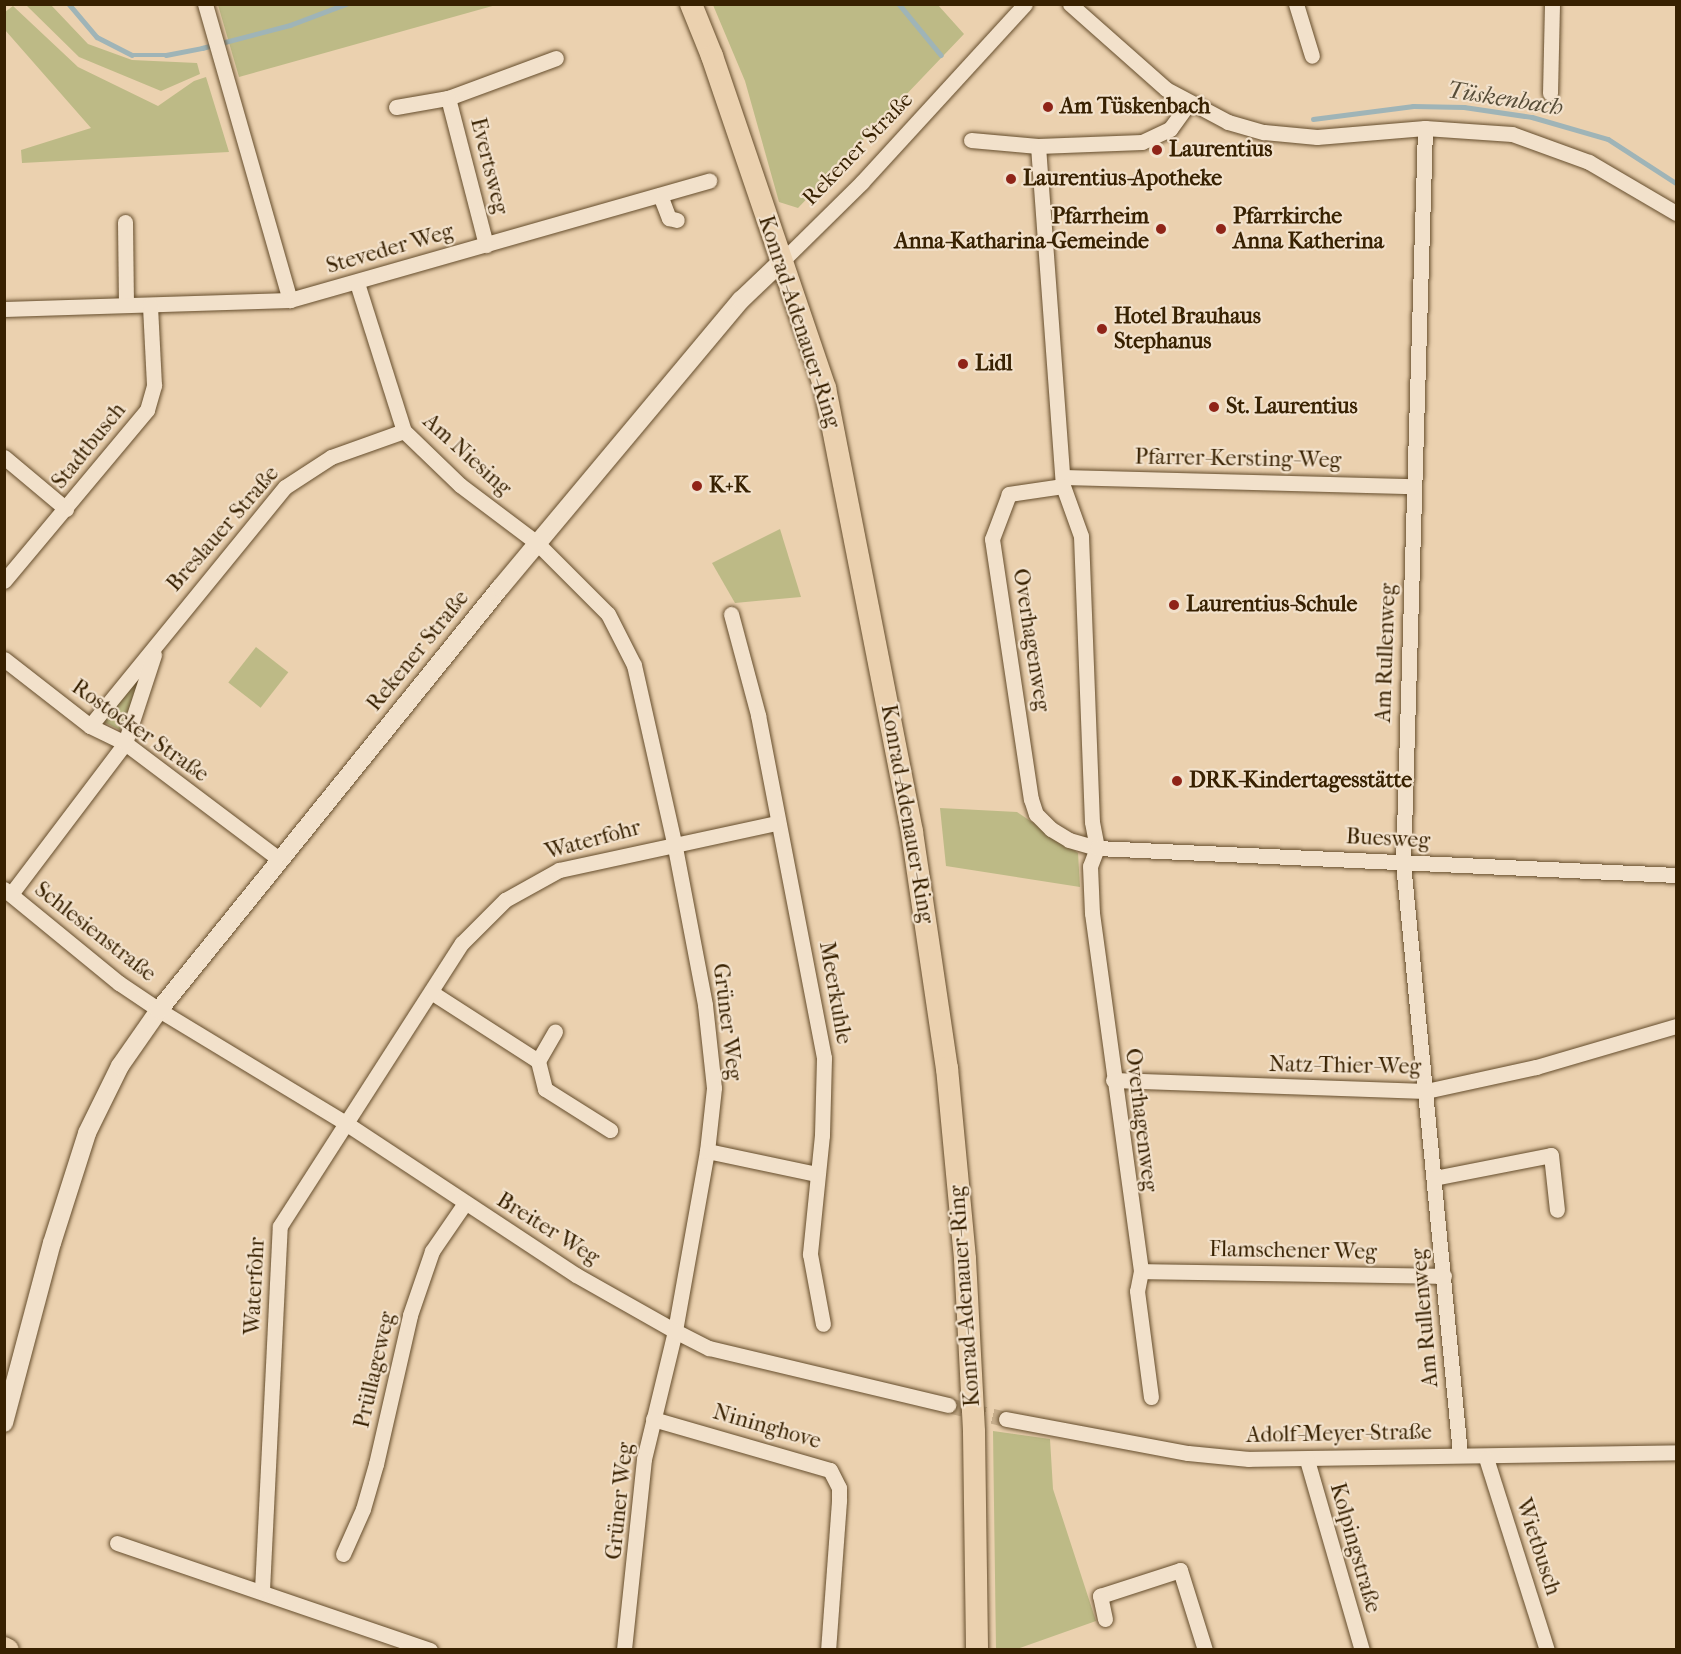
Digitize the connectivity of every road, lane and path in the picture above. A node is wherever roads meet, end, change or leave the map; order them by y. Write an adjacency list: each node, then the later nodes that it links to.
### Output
1 (205, 4): 24 (street)
2 (691, 4): 22 (main road, Konrad-Adenauer-Ring)
3 (1025, 4): 22 (street, Rekener Straße)
4 (1070, 4): 11 (street)
5 (1296, 4): 7 (street)
6 (1552, 4): 9 (street)
7 (1312, 56)
8 (555, 58): 10 (street, Evertsweg)
9 (1550, 93)
10 (448, 98): 12 (street, Evertsweg); 21 (street, Evertsweg)
11 (1189, 103): 13 (street); 15 (street)
12 (396, 107)
13 (1425, 128): 18 (street); 31 (street, Am Rullenweg)
14 (971, 140): 15 (street)
15 (1038, 146): 30 (street, Overhagenweg)
16 (709, 181): 17 (street, Steveder Weg)
17 (660, 195): 19 (street); 21 (street, Steveder Weg)
18 (1677, 213)
19 (677, 220)
20 (125, 222): 26 (street)
21 (486, 245): 23 (street, Steveder Weg)
22 (782, 261): 33 (street, Rekener Straße); 81 (main road, Konrad-Adenauer-Ring)
23 (357, 283): 24 (street, Steveder Weg); 28 (street, Am Niesing)
24 (290, 300): 25 (street, Steveder Weg)
25 (150, 304): 26 (street, Steveder Weg); 32 (street, Stadtbusch)
26 (126, 305): 27 (street, Steveder Weg)
27 (4, 309)
28 (404, 431): 33 (street, Am Niesing); 36 (street, Breslauer Straße)
29 (4, 457): 32 (street, Stadtbusch)
30 (1063, 482): 31 (street, Pfarrer-Kersting-Weg); 42 (street, Overhagenweg); 42 (street, Overhagenweg)
31 (1413, 486): 44 (street, Am Rullenweg)
32 (66, 509): 34 (street, Stadtbusch)
33 (537, 543): 41 (street, Grüner Weg); 43 (street, Rekener Straße)
34 (7, 572)
35 (730, 615): 40 (street, Meerkuhle)
36 (157, 647): 38 (street, Breslauer Straße); 39 (street, Breslauer Straße)
37 (4, 659): 38 (street, Rostocker Straße)
38 (90, 726): 39 (street, Rostocker Straße)
39 (126, 743): 43 (street, Rostocker Straße); 46 (street, Breslauer Straße)
40 (777, 823): 41 (street); 57 (street, Meerkuhle)
41 (674, 842): 47 (street, Waterfohr); 56 (street, Grüner Weg)
42 (1097, 848): 44 (street, Buesweg); 52 (street, Overhagenweg)
43 (280, 860): 48 (street, Rekener Straße)
44 (1403, 863): 45 (street, Buesweg); 53 (street, Am Rullenweg)
45 (1677, 875)
46 (8, 891): 48 (street, Schlesienstraße)
47 (431, 992): 51 (street); 54 (street, Waterfohr)
48 (159, 1010): 54 (street, Breiter Weg); 69 (street, Rekener Straße)
49 (1677, 1026): 53 (street, Natz-Thier-Weg)
50 (555, 1032): 51 (street)
51 (538, 1061): 55 (street)
52 (1113, 1080): 53 (street, Natz-Thier-Weg); 61 (street, Overhagenweg)
53 (1426, 1091): 58 (street, Am Rullenweg)
54 (347, 1124): 59 (street, Breiter Weg); 76 (street, Waterfohr)
55 (610, 1130)
56 (708, 1151): 57 (street); 64 (street, Grüner Weg)
57 (816, 1174): 63 (street, Meerkuhle)
58 (1434, 1178): 60 (street); 62 (street, Am Rullenweg)
59 (465, 1203): 64 (street, Breiter Weg); 75 (street, Prüllageweg)
60 (1557, 1210)
61 (1141, 1271): 62 (street, Flamschener Weg); 65 (street, Overhagenweg)
62 (1444, 1276): 71 (street, Am Rullenweg)
63 (823, 1324)
64 (675, 1331): 66 (street, Breiter Weg); 67 (street, Grüner Weg)
65 (1151, 1397)
66 (948, 1405)
67 (653, 1419): 79 (street, Grüner Weg); 80 (street, Nininghove)
68 (1006, 1419): 73 (street, Adolf-Meyer-Straße)
69 (4, 1424)
70 (1677, 1452): 72 (street, Adolf-Meyer-Straße)
71 (1460, 1454): 72 (street, Adolf-Meyer-Straße); 73 (street, Adolf-Meyer-Straße)
72 (1486, 1458): 84 (street, Wietbusch)
73 (1307, 1460): 83 (street, Kolpingstraße)
74 (117, 1544): 76 (street)
75 (343, 1554)
76 (262, 1590): 78 (street)
77 (1105, 1619): 82 (street)
78 (430, 1650)
79 (624, 1650)
80 (828, 1650)
81 (977, 1650)
82 (1205, 1650)
83 (1362, 1650)
84 (1547, 1650)

